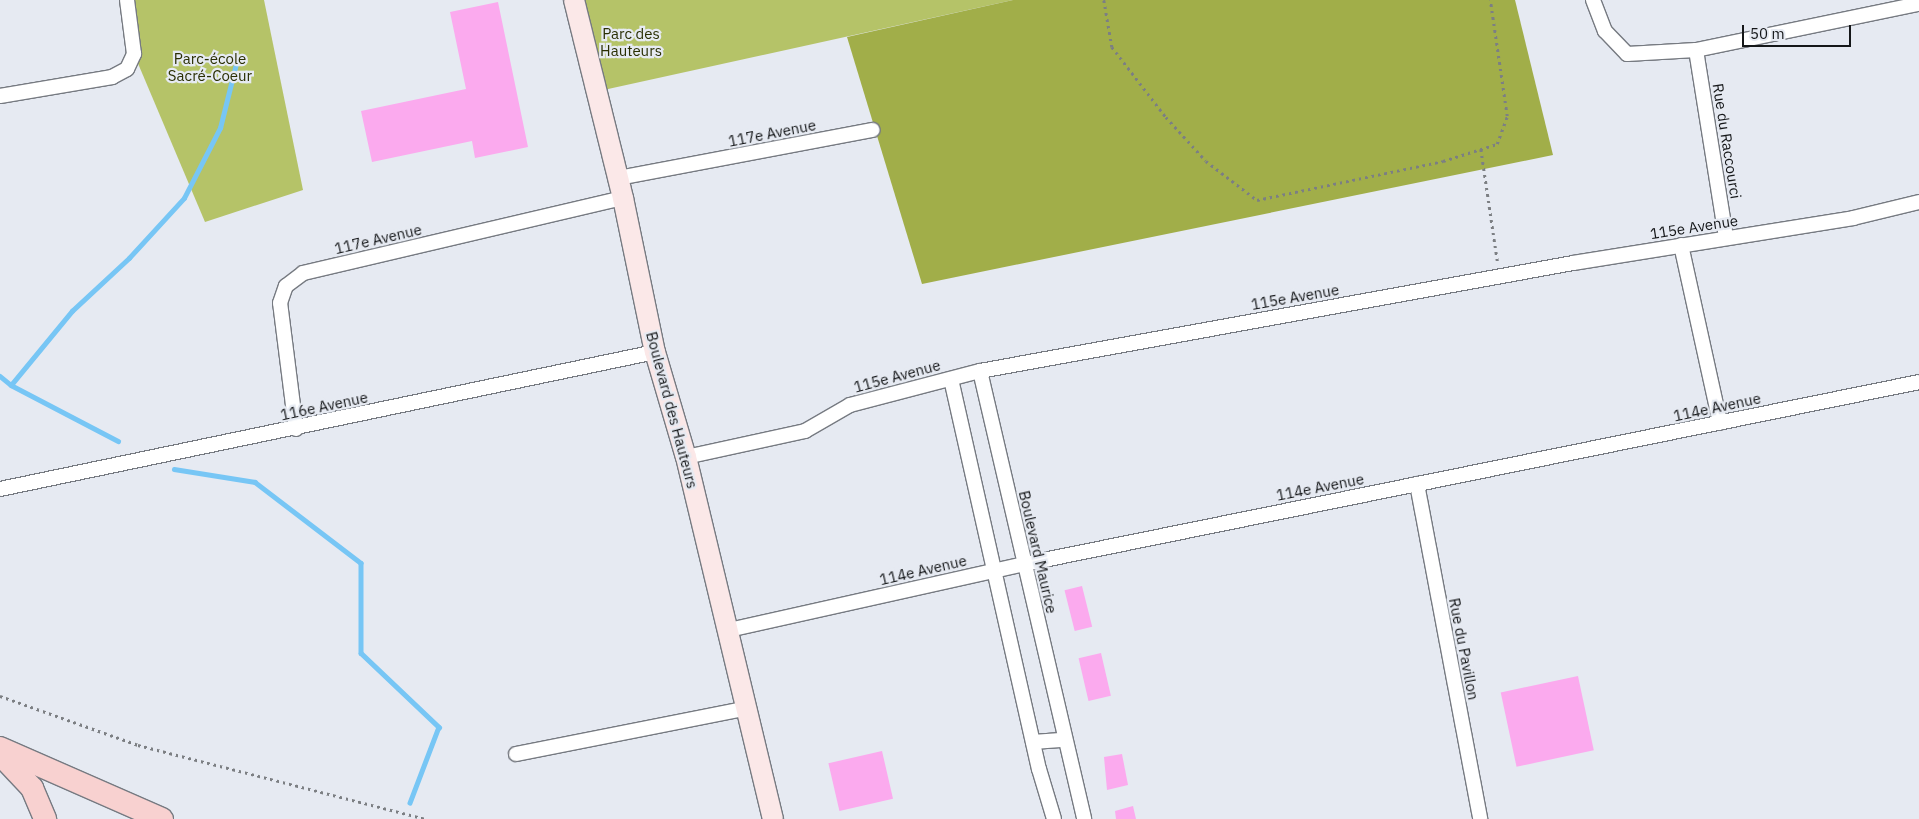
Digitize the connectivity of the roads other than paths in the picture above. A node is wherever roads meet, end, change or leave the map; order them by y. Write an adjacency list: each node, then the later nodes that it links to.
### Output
1 (127, 0): 6 (street)
2 (574, 0): 8 (main road, Boulevard des Hauteurs)
3 (1593, 0): 5 (street)
4 (1919, 4): 5 (street)
5 (1696, 50): 11 (street, Rue du Raccourci)
6 (0, 96)
7 (873, 130): 8 (street, 117e Avenue)
8 (618, 178): 9 (main road, Boulevard des Hauteurs)
9 (623, 198): 13 (main road, Boulevard des Hauteurs); 18 (street, 117e Avenue)
10 (1919, 202): 11 (street, 115e Avenue)
11 (1726, 238): 12 (street, 115e Avenue)
12 (1681, 245): 14 (street, 115e Avenue); 17 (street)
13 (655, 352): 18 (street, 116e Avenue); 19 (main road, Boulevard des Hauteurs)
14 (980, 371): 15 (street, 115e Avenue); 22 (street, Boulevard Maurice)
15 (951, 379): 19 (street, 115e Avenue); 23 (street)
16 (1919, 382): 17 (street, 114e Avenue)
17 (1720, 422): 20 (street, 114e Avenue)
18 (296, 429): 21 (street, 116e Avenue)
19 (686, 457): 24 (main road, Boulevard des Hauteurs)
20 (1417, 484): 22 (street, 114e Avenue); 36 (street, Rue du Pavillon)
21 (0, 489)
22 (1024, 564): 23 (street, 114e Avenue); 26 (street, Boulevard Maurice)
23 (994, 571): 24 (street, 114e Avenue); 27 (street)
24 (729, 630): 25 (main road, Boulevard des Hauteurs)
25 (748, 708): 30 (street); 33 (main road, Boulevard des Hauteurs)
26 (1064, 740): 27 (street); 35 (street, Boulevard Maurice)
27 (1033, 742): 34 (street)
28 (0, 748): 32 (main road)
29 (0, 754): 31 (main road)
30 (516, 754)
31 (45, 819)
32 (162, 819)
33 (773, 819)
34 (1054, 819)
35 (1084, 819)
36 (1480, 819)

